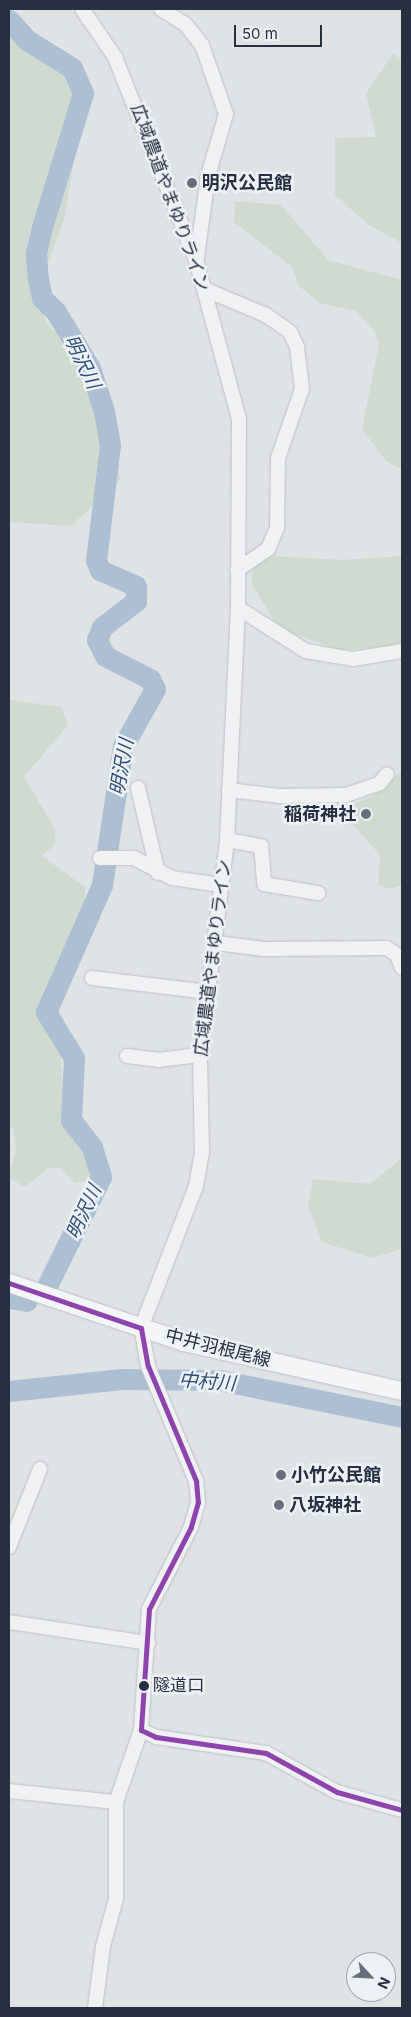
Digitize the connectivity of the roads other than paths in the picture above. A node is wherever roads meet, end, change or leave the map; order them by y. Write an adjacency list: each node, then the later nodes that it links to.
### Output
1 (82, 9): 3 (street, 広域農道やまゆりライン)
2 (161, 9): 3 (street)
3 (196, 260): 4 (street, 広域農道やまゆりライン)
4 (204, 289): 5 (street, 広域農道やまゆりライン); 5 (street)
5 (237, 570): 6 (street, 広域農道やまゆりライン)
6 (238, 608): 7 (street); 10 (street, 広域農道やまゆりライン)
7 (402, 651)
8 (387, 774): 10 (street)
9 (138, 788): 13 (street)
10 (229, 790): 11 (street, 広域農道やまゆりライン)
11 (228, 840): 14 (street, 広域農道やまゆりライン); 15 (street)
12 (100, 858): 13 (street)
13 (158, 874): 14 (street)
14 (222, 884): 16 (street, 広域農道やまゆりライン)
15 (318, 893)
16 (217, 943): 17 (street); 19 (street, 広域農道やまゆりライン)
17 (402, 968)
18 (92, 978): 19 (street)
19 (208, 992): 20 (street, 広域農道やまゆりライン)
20 (200, 1055): 21 (street); 23 (street, 広域農道やまゆりライン)
21 (127, 1056)
22 (9, 1283): 23 (main road, 中井羽根尾線)
23 (141, 1328): 24 (main road, 中井羽根尾線); 28 (street)
24 (402, 1391)
25 (40, 1469): 26 (street)
26 (9, 1546)
27 (9, 1622): 28 (street)
28 (148, 1642): 29 (street)
29 (141, 1730): 31 (street); 32 (street)
30 (9, 1791): 31 (street)
31 (116, 1802): 33 (street)
32 (402, 1810)
33 (95, 2008)

